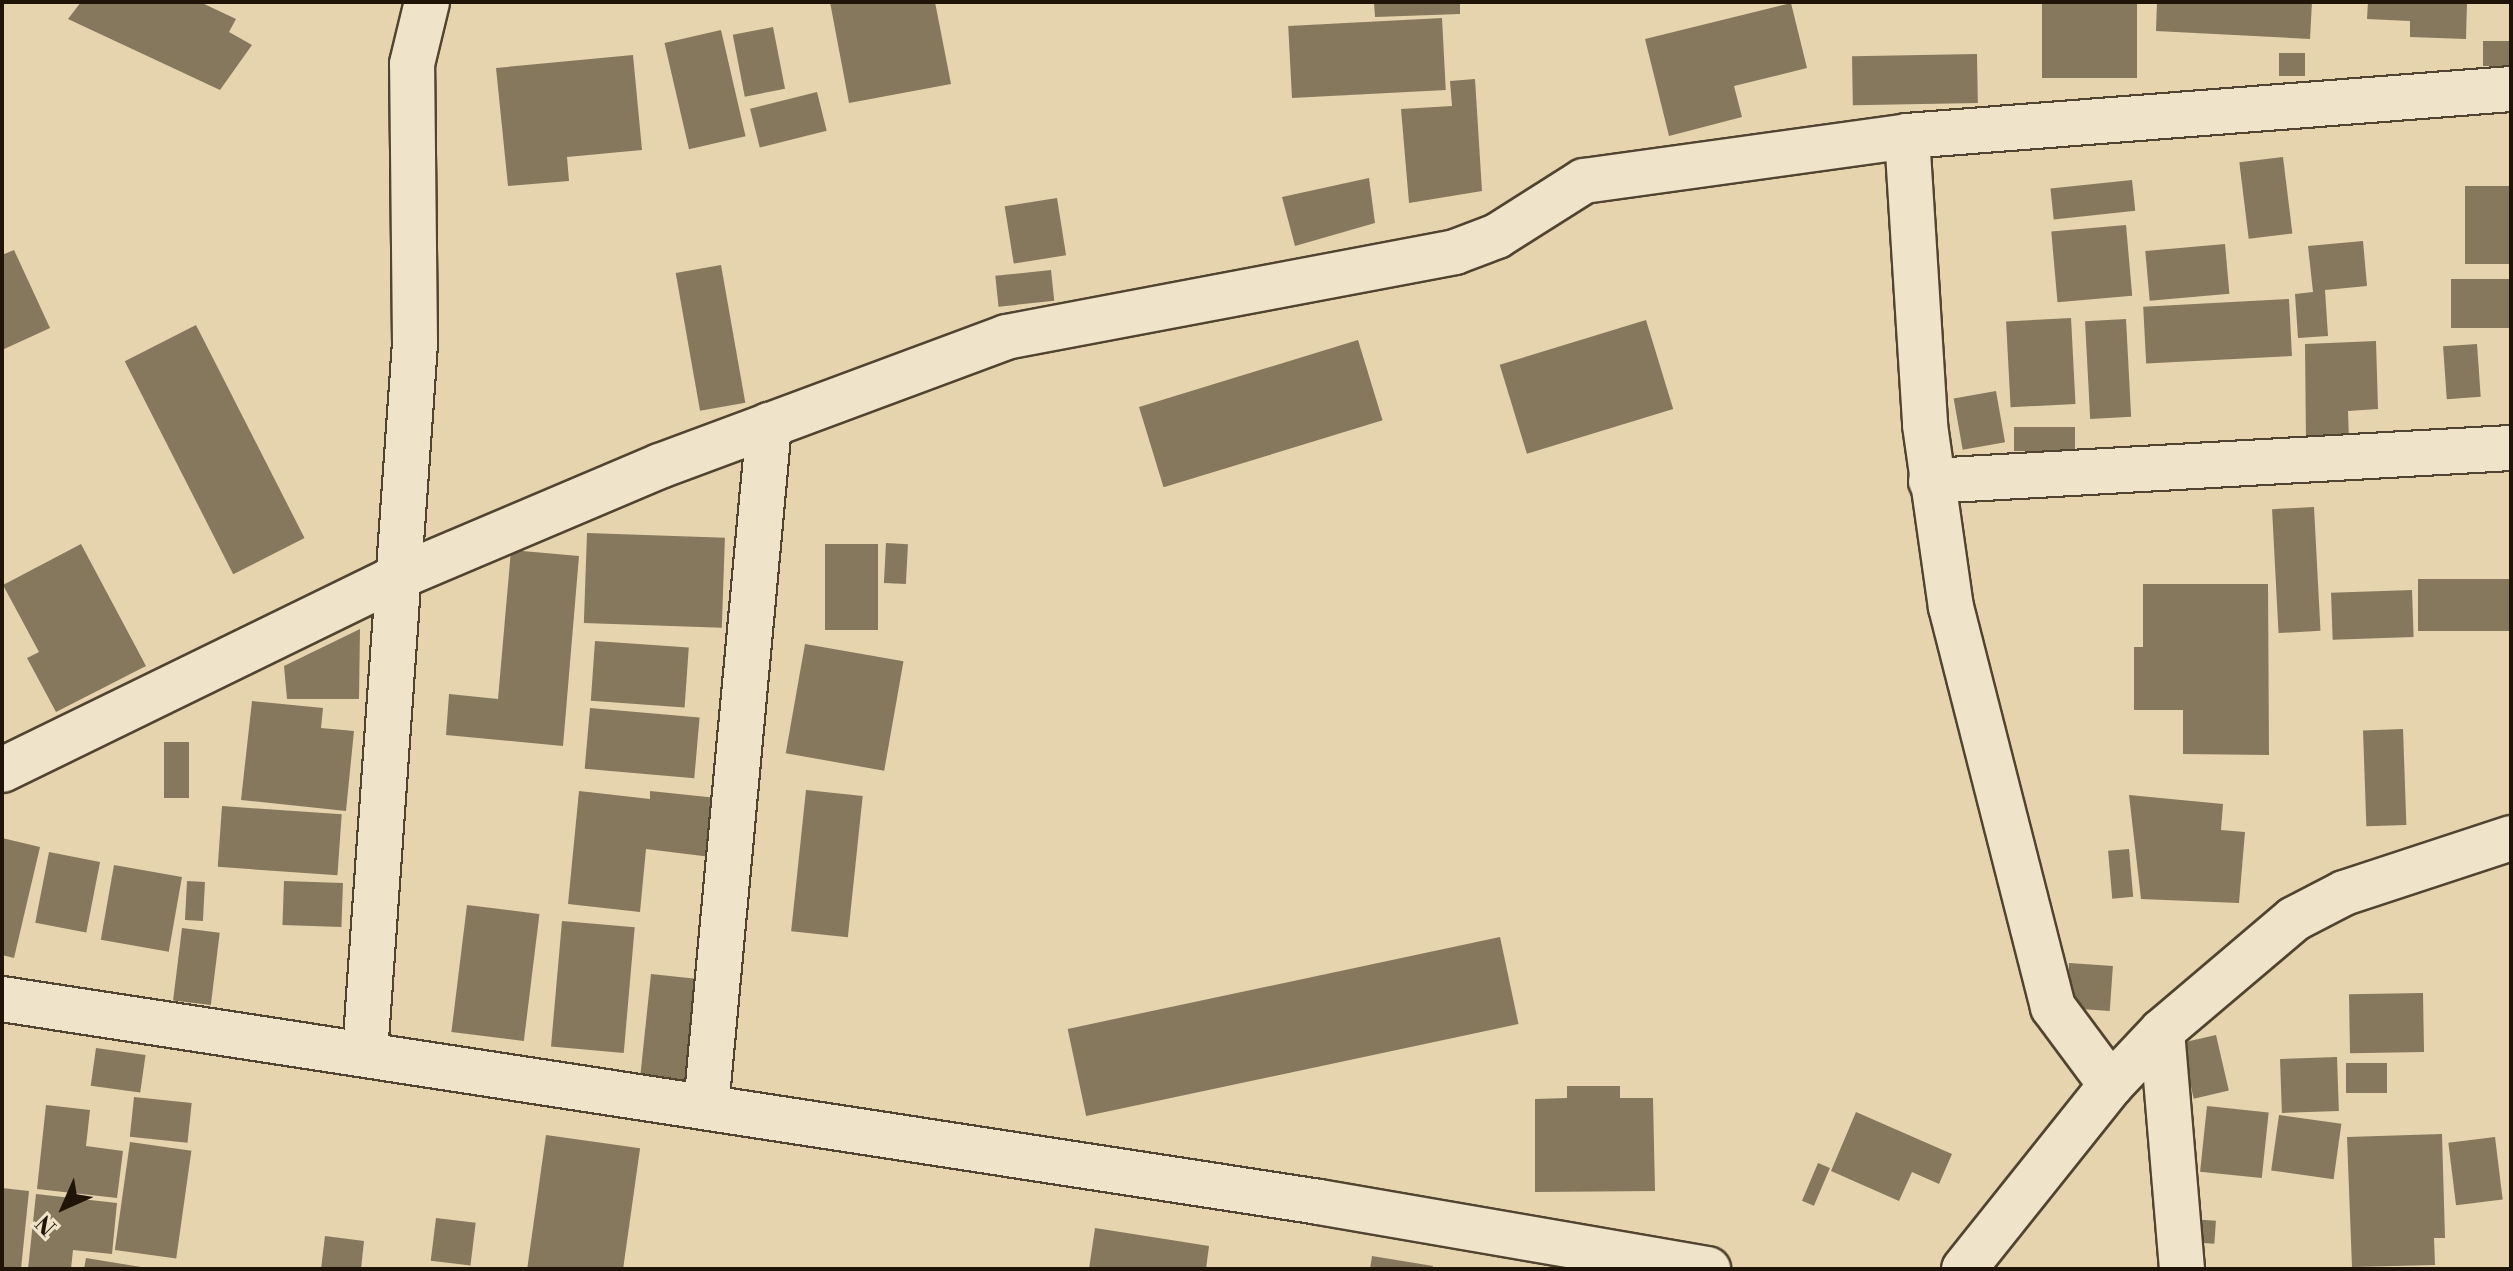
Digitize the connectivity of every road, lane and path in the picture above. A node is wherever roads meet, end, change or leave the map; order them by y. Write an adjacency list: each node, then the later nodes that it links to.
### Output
1 (427, 2): 7 (street)
2 (2511, 89): 3 (street)
3 (1907, 136): 4 (street); 6 (street)
4 (769, 425): 7 (street); 14 (street)
5 (2511, 448): 6 (street)
6 (1931, 481): 13 (street)
7 (396, 578): 8 (street); 12 (street)
8 (2, 770)
9 (2510, 848): 11 (street)
10 (2, 999): 12 (street)
11 (2162, 1031): 13 (street); 17 (street)
12 (365, 1053): 14 (street)
13 (2111, 1085): 16 (street)
14 (706, 1107): 15 (street)
15 (1708, 1269)
16 (1964, 1269)
17 (2182, 1269)

